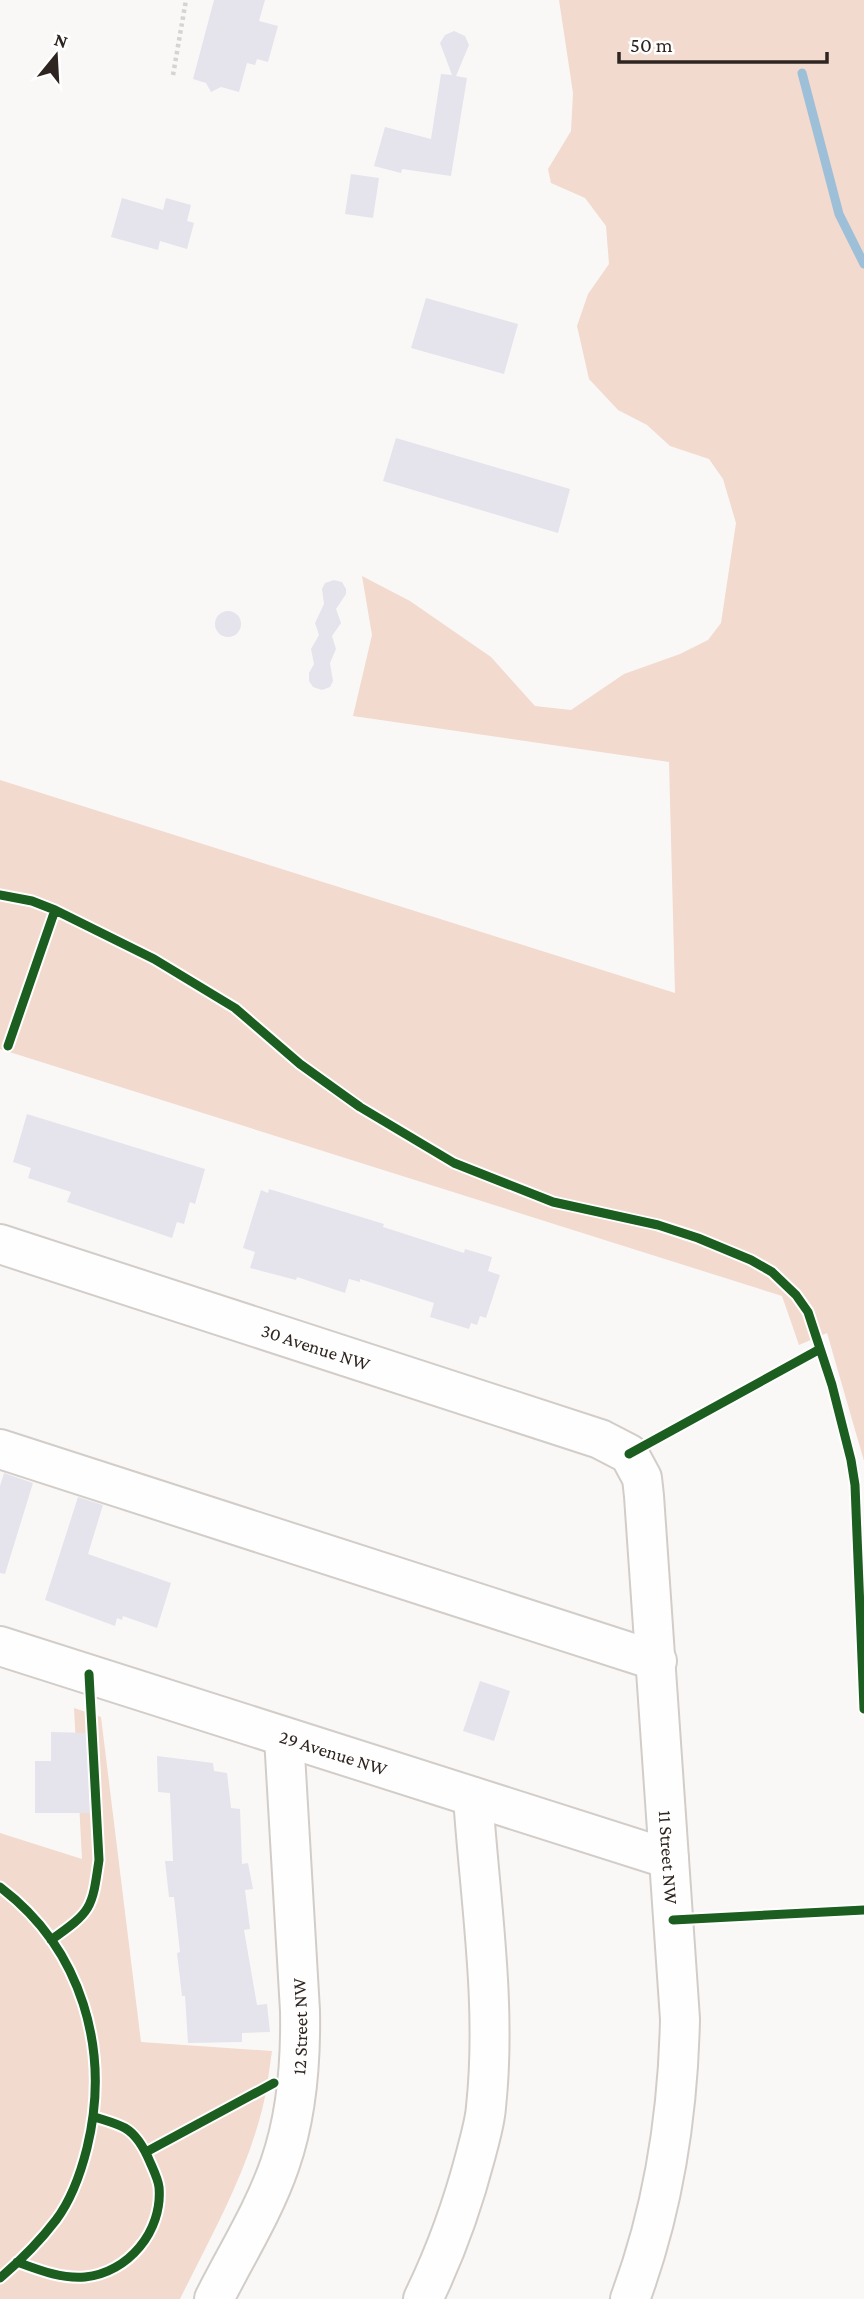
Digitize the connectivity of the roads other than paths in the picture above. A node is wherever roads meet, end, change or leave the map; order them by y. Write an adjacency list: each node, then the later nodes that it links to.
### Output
1 (0, 1244): 3 (street, 30 Avenue NW)
2 (0, 1449): 5 (street)
3 (629, 1454): 5 (street, 11 Street NW)
4 (0, 1646): 6 (street, 29 Avenue NW)
5 (657, 1661): 8 (street, 11 Street NW)
6 (284, 1737): 7 (street, 29 Avenue NW); 9 (street, 12 Street NW)
7 (472, 1797): 8 (street, 29 Avenue NW); 10 (street)
8 (669, 1859): 11 (street, 11 Street NW)
9 (214, 2299)
10 (423, 2299)
11 (630, 2299)

